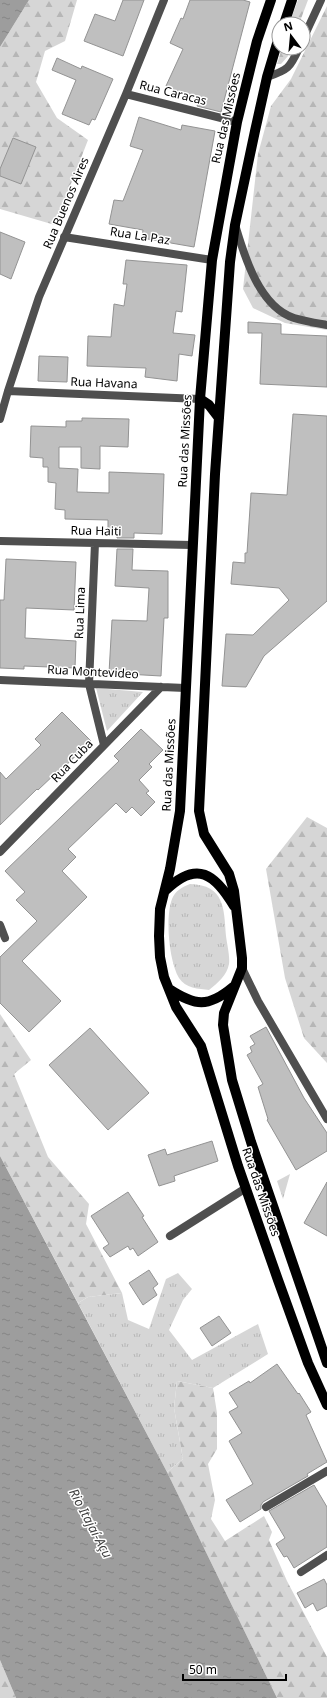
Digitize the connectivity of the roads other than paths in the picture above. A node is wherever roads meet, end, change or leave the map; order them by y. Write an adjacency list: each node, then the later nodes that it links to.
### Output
1 (164, 0): 10 (street, Rua Buenos Aires)
2 (271, 0): 11 (main road, Rua das Missões)
3 (292, 0): 5 (main road)
4 (321, 0): 6 (street)
5 (287, 16)
6 (311, 22)
7 (273, 56): 9 (main road)
8 (296, 56): 9 (street)
9 (267, 77): 12 (main road)
10 (126, 94): 11 (street, Rua Caracas); 13 (street, Rua Buenos Aires)
11 (237, 122): 14 (main road, Rua das Missões)
12 (235, 225): 15 (street); 18 (main road)
13 (64, 237): 14 (street, Rua La Paz); 16 (street, Rua Buenos Aires)
14 (212, 260): 17 (main road, Rua das Missões)
15 (327, 324)
16 (8, 391): 17 (street, Rua Havana); 19 (street, Rua Buenos Aires)
17 (200, 399): 18 (main road); 22 (main road, Rua das Missões)
18 (219, 418): 30 (main road)
19 (0, 419)
20 (0, 541): 21 (street, Rua Haiti)
21 (95, 543): 22 (street, Rua Haiti); 24 (street, Rua Lima)
22 (192, 545): 26 (main road, Rua das Missões)
23 (0, 680): 24 (street, Rua Montevideo)
24 (89, 684): 25 (street, Rua Montevideo); 27 (street, Rua Lima)
25 (162, 687): 26 (street, Rua Montevideo); 27 (street, Rua Cuba)
26 (185, 688): 29 (main road, Rua das Missões)
27 (104, 745): 28 (street, Rua Cuba)
28 (0, 852)
29 (166, 890): 30 (main road); 35 (main road)
30 (237, 911): 33 (main road)
31 (0, 925): 32 (street)
32 (5, 938)
33 (242, 968): 34 (main road); 36 (street)
34 (236, 985): 35 (main road); 39 (main road, Rua das Missões)
35 (169, 988): 37 (main road, Rua das Missões)
36 (327, 1119)
37 (246, 1188): 38 (street); 40 (main road, Rua das Missões)
38 (170, 1236)
39 (327, 1363)
40 (327, 1405)
41 (327, 1471): 42 (street)
42 (266, 1507)
43 (327, 1555): 44 (street)
44 (301, 1572)

